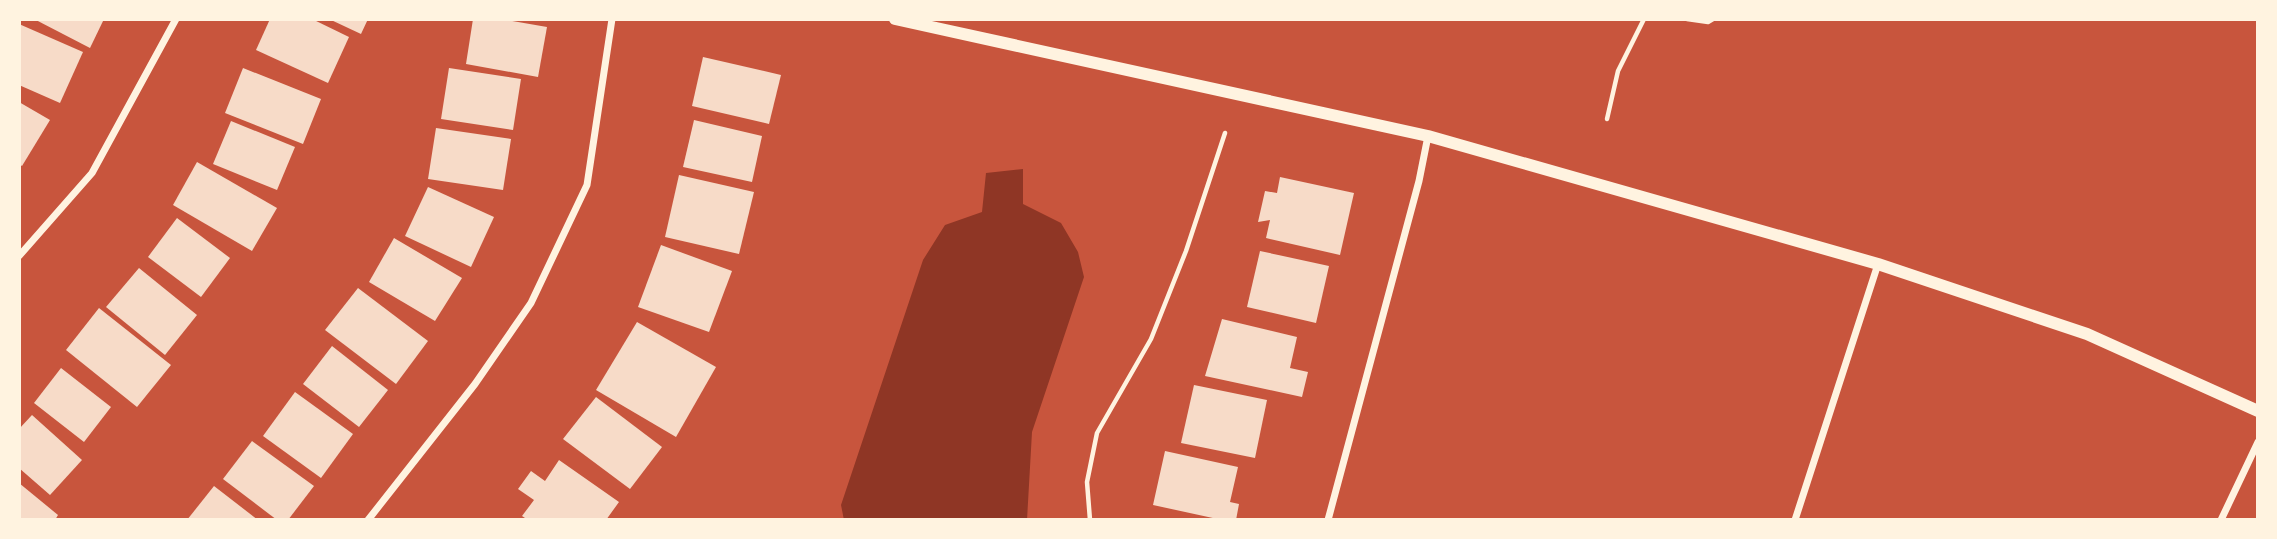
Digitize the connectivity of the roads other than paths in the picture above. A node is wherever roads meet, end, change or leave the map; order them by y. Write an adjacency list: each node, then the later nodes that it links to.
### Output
1 (177, 19): 5 (street)
2 (612, 19): 9 (street)
3 (895, 19): 4 (street)
4 (1427, 136): 6 (street); 10 (street)
5 (19, 256)
6 (1878, 264): 7 (street); 11 (street)
7 (2258, 411)
8 (2258, 442): 12 (street)
9 (368, 520)
10 (1328, 520)
11 (1795, 520)
12 (2221, 520)

